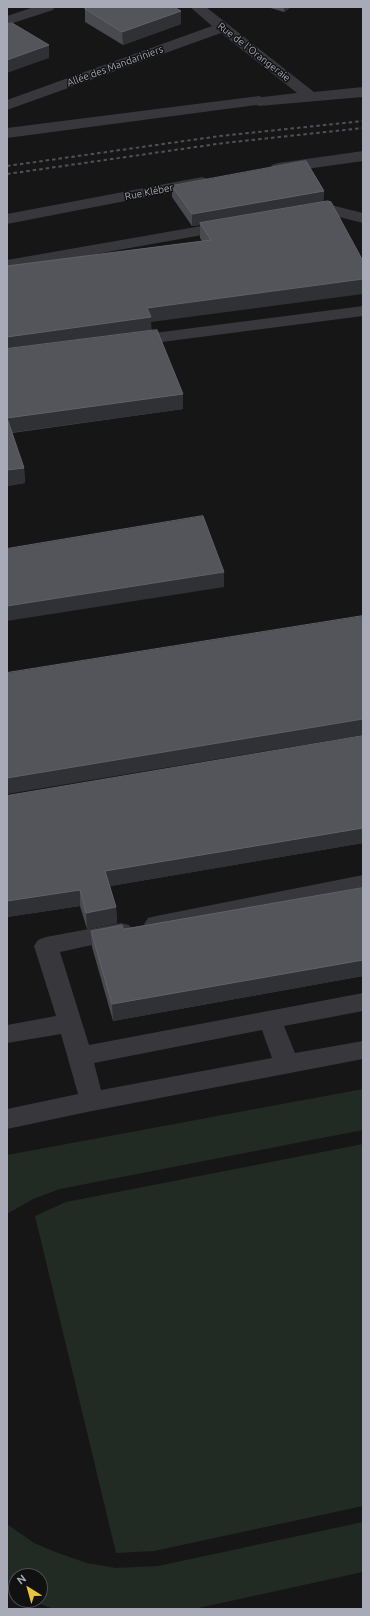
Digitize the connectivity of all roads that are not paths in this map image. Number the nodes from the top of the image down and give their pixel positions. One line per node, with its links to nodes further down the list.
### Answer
1 (48, 7): 3 (street)
2 (197, 7): 4 (street, Rue de l'Orangeraie)
3 (7, 22)
4 (223, 27): 6 (street, Rue de l'Orangeraie); 7 (street, Allée des Mandariniers)
5 (362, 91): 6 (street)
6 (310, 96): 8 (street)
7 (7, 105)
8 (7, 133)
9 (363, 156): 10 (street)
10 (262, 171)
11 (216, 180): 13 (street, Rue Kléber)
12 (288, 216): 14 (street)
13 (7, 219)
14 (363, 219)
15 (242, 224): 16 (street)
16 (7, 265)
17 (363, 311): 18 (street)
18 (118, 343)
19 (363, 883): 22 (street)
20 (363, 1002): 21 (street)
21 (270, 1020): 25 (street); 26 (street)
22 (70, 1023): 23 (street); 25 (street)
23 (7, 1034)
24 (363, 1050): 26 (street)
25 (80, 1056): 27 (street)
26 (287, 1064): 27 (street)
27 (92, 1101): 28 (street)
28 (7, 1119)

